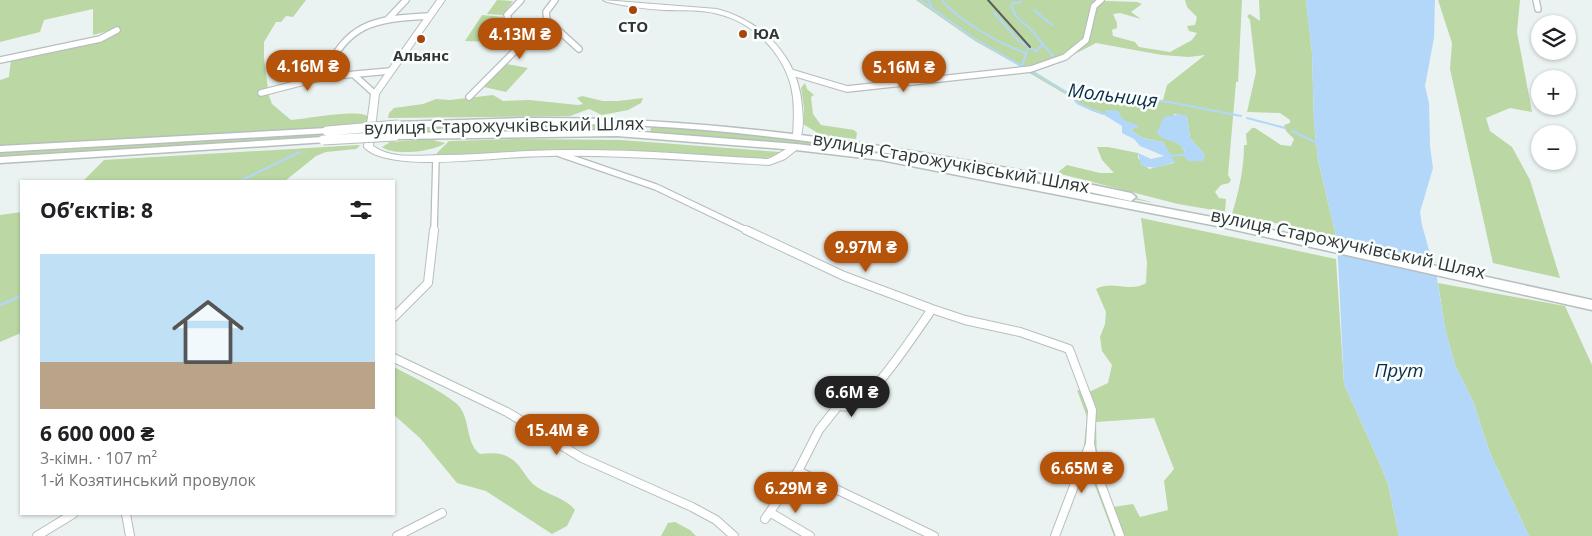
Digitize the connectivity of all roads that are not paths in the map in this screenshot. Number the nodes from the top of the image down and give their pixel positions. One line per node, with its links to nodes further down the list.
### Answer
1 (406, 0): 10 (street)
2 (440, 0): 9 (street)
3 (521, 0): 20 (street)
4 (555, 0): 12 (street)
5 (607, 0): 15 (street)
6 (1101, 0): 15 (street)
7 (1536, 0): 8 (street)
8 (1538, 9)
9 (428, 16): 10 (street); 14 (street)
10 (388, 19): 17 (street)
11 (117, 30): 13 (street)
12 (579, 49)
13 (0, 60)
14 (390, 71): 16 (street); 19 (street)
15 (790, 72): 26 (street)
16 (354, 75): 17 (street); 19 (street)
17 (324, 77): 18 (street)
18 (261, 93)
19 (375, 94): 29 (street)
20 (469, 97)
21 (648, 124): 22 (main road, вулиця Старожучківський Шлях); 23 (main road); 26 (main road, вулиця Старожучківський Шлях)
22 (412, 125): 24 (main road, вулиця Старожучківський Шлях, bridge); 25 (main road)
23 (644, 134): 25 (main road, вулиця Старожучківський Шлях); 26 (main road, вулиця Старожучківський Шлях)
24 (325, 135): 25 (main road, вулиця Старожучківський Шлях, bridge); 27 (main road, вулиця Старожучківський Шлях); 30 (main road, вулиця Старожучківський Шлях)
25 (408, 135)
26 (797, 142): 28 (street); 31 (main road, вулиця Старожучківський Шлях)
27 (0, 150)
28 (560, 154): 29 (street); 34 (street)
29 (436, 158): 35 (street)
30 (0, 160)
31 (1219, 219): 32 (main road, вулиця Старожучківський Шлях); 33 (main road, вулиця Старожучківський Шлях)
32 (1592, 297)
33 (1592, 305)
34 (932, 309): 37 (street); 38 (street)
35 (395, 316)
36 (395, 358): 45 (street)
37 (1090, 444): 48 (street); 49 (street)
38 (798, 470): 46 (street); 47 (street)
39 (442, 513): 44 (street)
40 (71, 515): 42 (street)
41 (126, 515): 43 (street)
42 (37, 536)
43 (130, 536)
44 (397, 536)
45 (734, 536)
46 (810, 536)
47 (934, 536)
48 (1055, 536)
49 (1120, 536)

